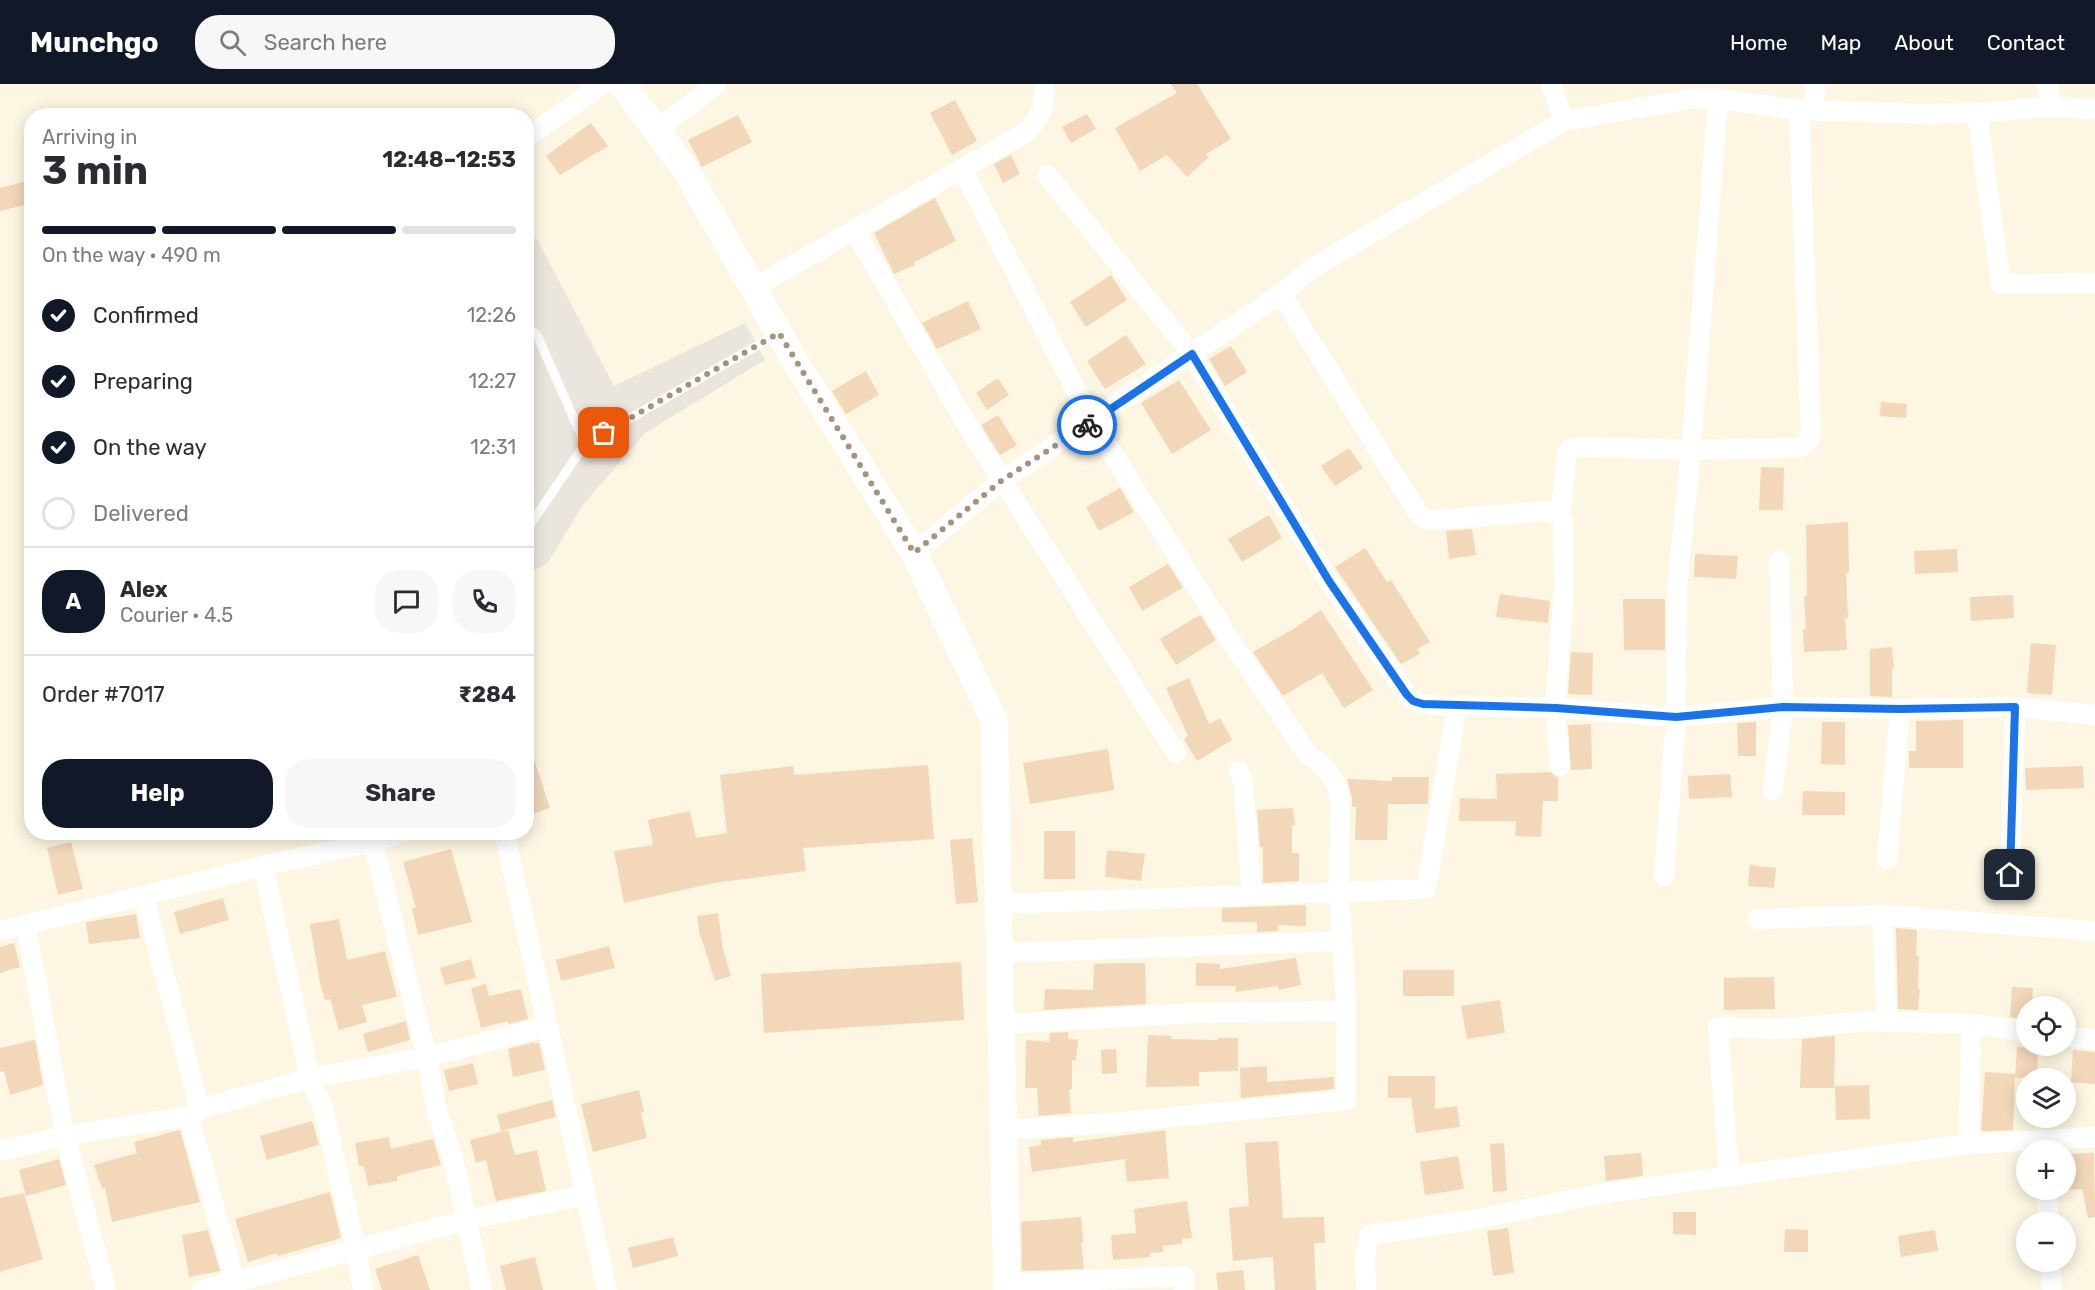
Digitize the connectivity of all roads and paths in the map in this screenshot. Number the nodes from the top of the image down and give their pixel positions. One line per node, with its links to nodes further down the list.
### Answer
1 (603, 84): 16 (street)
2 (622, 84): 15 (street)
3 (717, 84): 15 (street)
4 (1044, 84): 17 (street)
5 (1551, 84): 14 (street)
6 (1815, 84): 12 (street)
7 (2048, 84): 10 (street)
8 (1670, 93): 9 (street); 14 (street)
9 (1718, 99): 12 (street); 28 (street)
10 (2050, 107): 11 (street); 13 (street)
11 (2095, 109)
12 (1807, 110): 13 (street); 28 (street)
13 (1977, 113): 20 (street)
14 (1564, 121): 22 (street)
15 (657, 130): 21 (street)
16 (534, 132)
17 (962, 169): 19 (street); 26 (street)
18 (1047, 175): 25 (street)
19 (854, 230): 21 (street); 29 (street)
20 (2095, 283)
21 (753, 288): 24 (street)
22 (1281, 294): 25 (street); 30 (street)
23 (534, 333): 27 (lane)
24 (779, 333): 27 (lane); 32 (street)
25 (1192, 354): 26 (street); 34 (street)
26 (1092, 421): 29 (street); 52 (street)
27 (585, 444): 31 (lane)
28 (1691, 450): 30 (street); 40 (street)
29 (1001, 481): 32 (street); 41 (street)
30 (1560, 516): 37 (street)
31 (534, 519)
32 (914, 553): 55 (street)
33 (1779, 561): 35 (street)
34 (1457, 706): 37 (street); 52 (street)
35 (1783, 707): 38 (street); 40 (street); 44 (street)
36 (2015, 707): 38 (street); 39 (street); 50 (street)
37 (1556, 708): 40 (street); 42 (street)
38 (1900, 709): 48 (street)
39 (2095, 715)
40 (1676, 717): 51 (street)
41 (1176, 753)
42 (1560, 766)
43 (1239, 771): 53 (street)
44 (1773, 790)
45 (379, 840): 47 (street)
46 (506, 840): 67 (street)
47 (373, 842): 49 (street); 71 (street)
48 (1887, 859)
49 (263, 866): 54 (street); 72 (street)
50 (2010, 875)
51 (1664, 876)
52 (1339, 892): 53 (street); 61 (street)
53 (1252, 895): 55 (street)
54 (144, 897): 58 (street); 73 (street)
55 (998, 904): 62 (street)
56 (1882, 915): 57 (street); 60 (street); 64 (street)
57 (1757, 919)
58 (26, 926): 59 (street); 75 (street)
59 (0, 931)
60 (2095, 931)
61 (1342, 941): 62 (street); 63 (street)
62 (999, 953): 65 (street)
63 (1346, 1011): 65 (street); 74 (street)
64 (1887, 1023): 66 (street); 81 (street)
65 (1001, 1024): 74 (street)
66 (1971, 1024): 68 (street); 78 (street)
67 (548, 1026): 71 (street); 82 (street)
68 (2016, 1030)
69 (2076, 1037): 70 (street)
70 (2095, 1040)
71 (427, 1057): 72 (street); 83 (street)
72 (310, 1078): 73 (street); 84 (street)
73 (195, 1112): 75 (street); 86 (street)
74 (1004, 1130): 87 (street)
75 (65, 1136): 80 (street); 88 (street)
76 (2095, 1137): 77 (street)
77 (2076, 1140)
78 (1969, 1144): 79 (street); 81 (street)
79 (2016, 1145)
80 (0, 1151)
81 (1729, 1177): 94 (street)
82 (586, 1195): 83 (street); 92 (street)
83 (466, 1220): 84 (street); 91 (street)
84 (356, 1249): 86 (street); 90 (street)
85 (2051, 1272): 95 (street)
86 (236, 1286): 89 (street)
87 (1007, 1287): 93 (street)
88 (106, 1290)
89 (202, 1290)
90 (363, 1290)
91 (482, 1290)
92 (608, 1290)
93 (1184, 1290)
94 (1366, 1290)
95 (2052, 1290)

